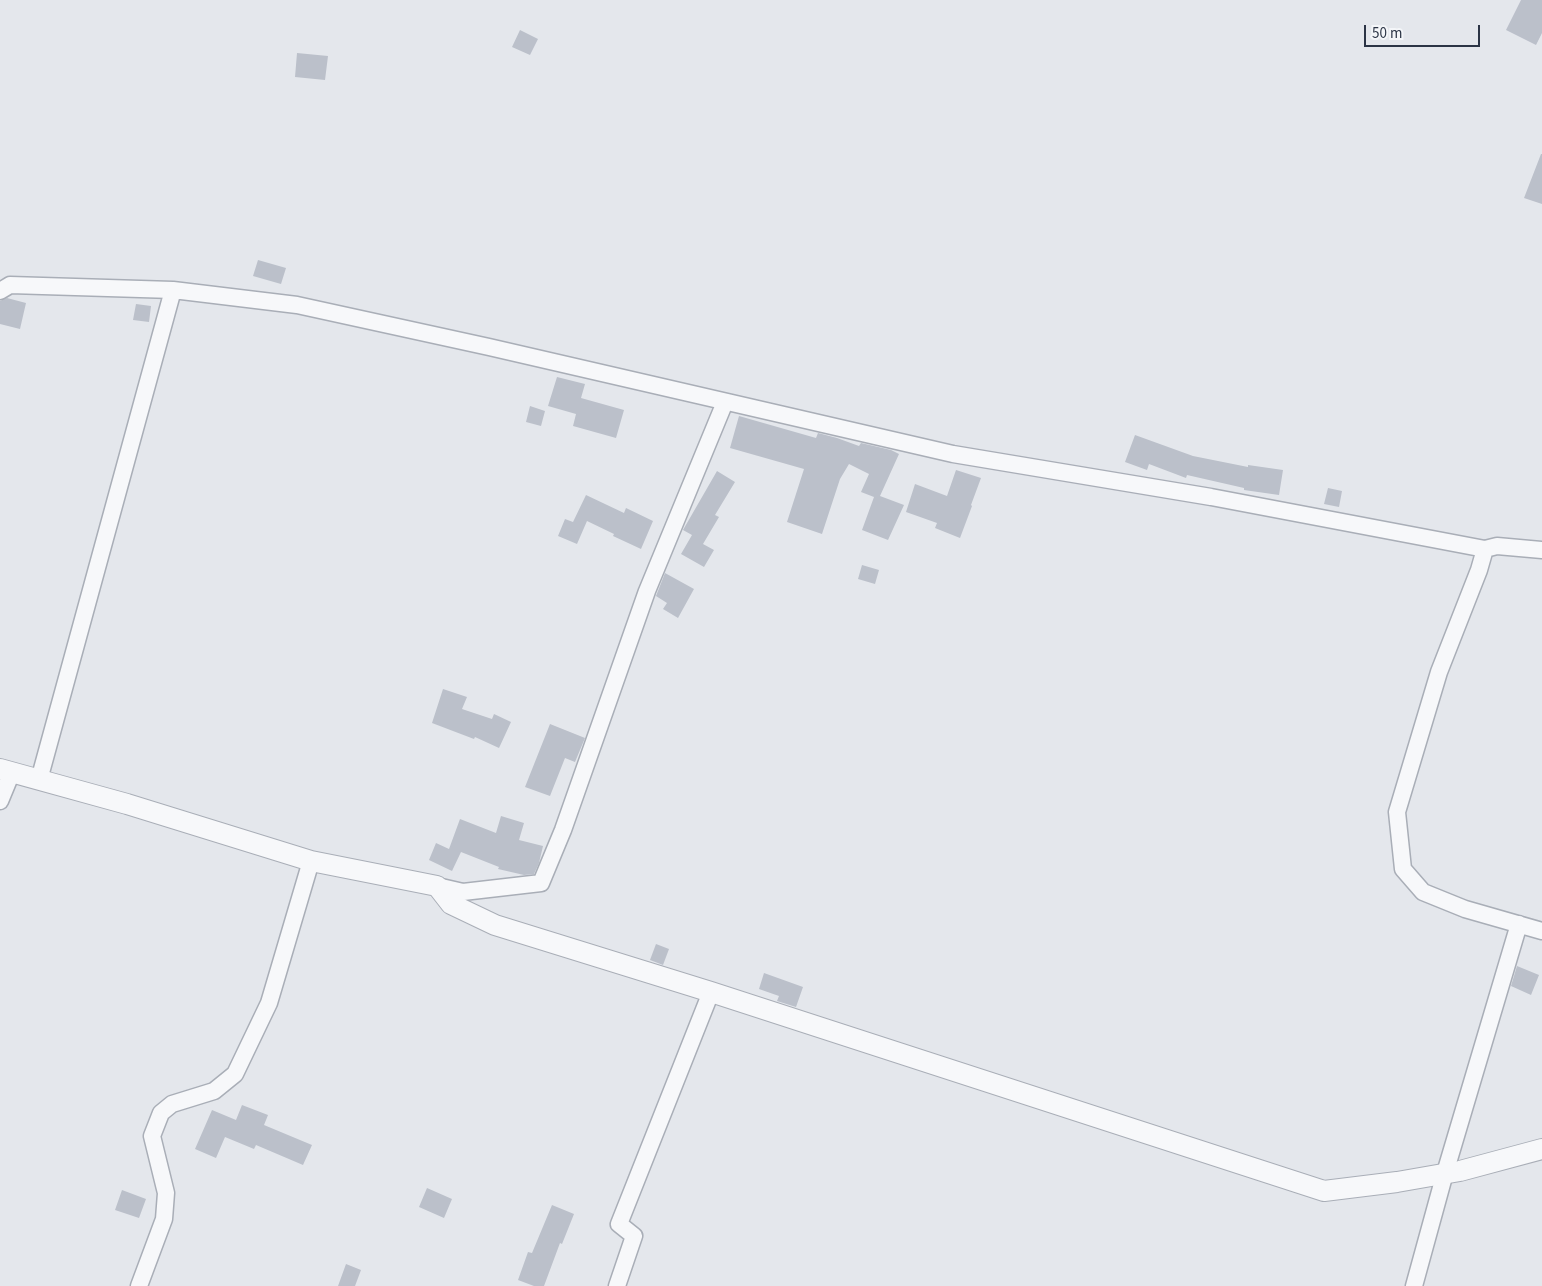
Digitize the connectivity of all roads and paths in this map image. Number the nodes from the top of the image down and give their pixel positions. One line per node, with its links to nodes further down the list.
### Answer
1 (173, 290): 2 (street); 3 (street); 7 (street)
2 (0, 291)
3 (725, 402): 4 (street); 10 (street)
4 (1485, 550): 5 (street); 11 (street)
5 (1542, 550)
6 (6, 771): 7 (street); 8 (street)
7 (39, 780): 9 (street)
8 (0, 801)
9 (311, 861): 10 (street); 16 (street)
10 (437, 886): 13 (street)
11 (1518, 924): 12 (street); 15 (street)
12 (1542, 931)
13 (711, 992): 15 (street); 17 (street)
14 (1542, 1149): 15 (street)
15 (1446, 1173): 18 (street)
16 (140, 1286)
17 (617, 1286)
18 (1414, 1286)

